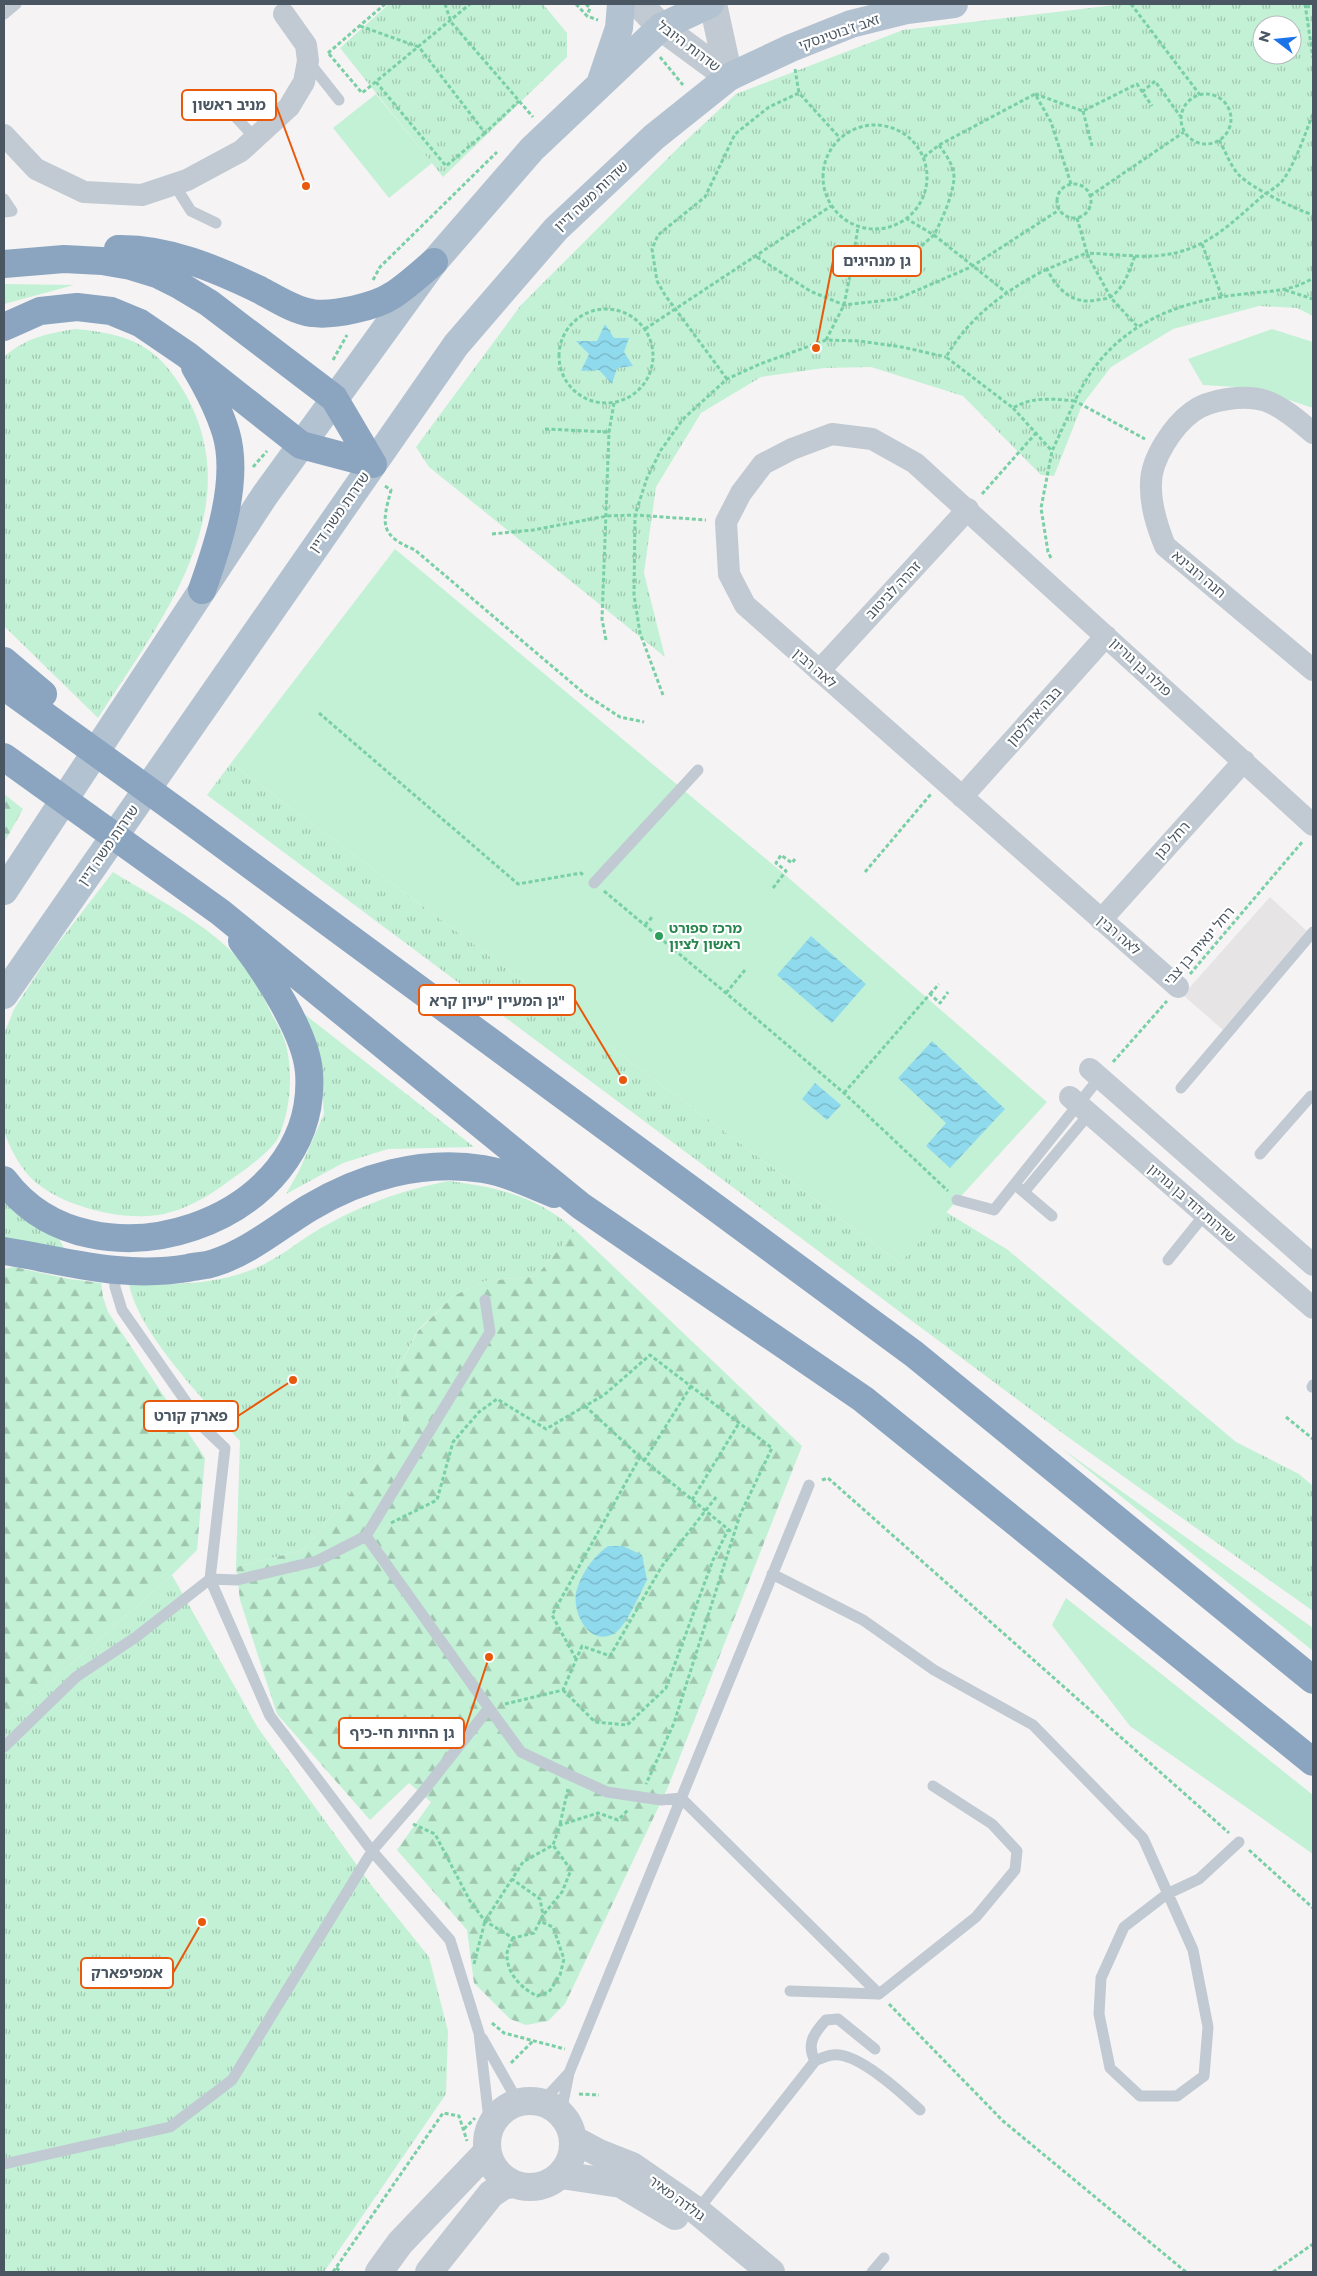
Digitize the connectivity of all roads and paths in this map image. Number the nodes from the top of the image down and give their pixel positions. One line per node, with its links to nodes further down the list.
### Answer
1 (16, 4): 14 (lane)
2 (385, 4): 17 (path)
3 (445, 4): 16 (path)
4 (470, 4): 16 (path)
5 (586, 4): 15 (path)
6 (621, 4): 24 (main road)
7 (639, 4): 18 (street, שדרות היובל)
8 (711, 4): 18 (main road); 22 (street, שדרות היובל)
9 (954, 4): 22 (main road, זאב ז'בוטינסקי)
10 (1131, 4): 27 (path)
11 (1306, 6): 12 (path); 21 (path)
12 (1313, 6)
13 (284, 9): 20 (street)
14 (4, 14)
15 (588, 16)
16 (450, 22): 19 (path); 29 (path)
17 (360, 26): 19 (path); 20 (path)
18 (654, 34): 22 (street, שדרות היובל); 24 (main road); 31 (path)
19 (419, 47): 23 (path); 38 (path)
20 (320, 54): 23 (path); 28 (lane); 40 (street)
21 (1313, 58)
22 (729, 77): 31 (main road, שדרות משה דיין)
23 (376, 82): 38 (path)
24 (598, 88): 65 (main road)
25 (1142, 92): 32 (path); 33 (path); 36 (path)
26 (1035, 94): 33 (path); 43 (path); 47 (path)
27 (1200, 95): 36 (path); 42 (path)
28 (339, 100)
29 (519, 101): 35 (path); 38 (path)
30 (222, 102): 40 (lane)
31 (697, 103): 96 (main road, שדרות משה דיין)
32 (1152, 106)
33 (1083, 111): 44 (path)
34 (1313, 114): 48 (path)
35 (533, 116)
36 (1181, 117): 37 (path)
37 (1184, 132): 42 (path); 49 (path)
38 (485, 133)
39 (4, 135): 46 (street)
40 (255, 138): 46 (street)
41 (840, 138): 45 (path); 51 (path); 77 (path)
42 (1219, 140): 48 (path)
43 (939, 145): 45 (path); 59 (path)
44 (1092, 146)
45 (924, 158): 56 (path)
46 (174, 184): 57 (lane)
47 (1070, 184): 49 (path); 52 (path)
48 (1266, 193): 54 (path); 60 (path)
49 (1090, 196): 55 (path)
50 (4, 199): 53 (lane)
51 (831, 206): 58 (path); 63 (path)
52 (1059, 210): 55 (path); 68 (path)
53 (4, 212)
54 (1313, 215)
55 (1077, 218): 61 (path)
56 (907, 219): 58 (path); 59 (path)
57 (216, 223)
58 (858, 227): 67 (path)
59 (934, 235): 67 (path); 68 (path)
60 (1202, 244): 62 (path); 73 (path)
61 (1087, 253): 62 (path); 69 (path); 74 (path)
62 (1135, 256): 74 (path)
63 (757, 257): 76 (path); 77 (path)
64 (64, 259): 65 (highway); 66 (highway); 85 (highway)
65 (434, 262): 85 (main road)
66 (4, 264)
67 (852, 265): 76 (path)
68 (971, 266): 72 (path); 76 (path)
69 (1046, 269): 72 (path); 74 (path)
70 (1313, 278): 71 (path)
71 (1285, 290): 73 (path); 75 (path)
72 (1007, 293): 83 (path)
73 (1222, 297): 78 (path)
74 (1111, 298): 78 (path)
75 (1313, 299)
76 (844, 305): 81 (path)
77 (676, 309): 80 (path); 84 (path)
78 (1138, 326): 86 (path)
79 (4, 328): 82 (highway)
80 (645, 329): 87 (path); 87 (path)
81 (826, 340): 83 (path); 84 (path)
82 (187, 355): 93 (highway); 97 (highway)
83 (946, 357): 88 (path)
84 (727, 379): 99 (path)
85 (334, 398): 93 (main road); 96 (highway)
86 (1075, 401): 88 (path); 94 (path); 95 (path)
87 (614, 403): 90 (path)
88 (1013, 408): 91 (path)
89 (545, 429): 90 (path)
90 (609, 432): 100 (path)
91 (1036, 433): 95 (path); 98 (path)
92 (1313, 433): 94 (street, חנה רובינא)
93 (292, 438): 96 (highway); 97 (path); 104 (main road)
94 (1160, 448): 108 (street, חנה רובינא)
95 (1052, 451): 103 (path)
96 (377, 474): 113 (path); 138 (main road, שדרות משה דיין)
97 (228, 488): 104 (highway)
98 (968, 509): 101 (street); 105 (street, פולה בן גוריון); 109 (street, זהרה לביטוב)
99 (635, 515): 100 (path); 101 (path); 111 (path)
100 (607, 516): 102 (path); 106 (path)
101 (726, 522): 109 (street, לאה רבין)
102 (492, 534)
103 (1052, 560)
104 (202, 590): 127 (main road)
105 (1106, 636): 115 (street, פולה בן גוריון); 118 (street, בבה אידלסון)
106 (606, 640)
107 (4, 661): 119 (highway)
108 (1313, 670)
109 (819, 671): 117 (street, לאה רבין)
110 (4, 686): 119 (highway)
111 (663, 695)
112 (319, 713): 125 (path)
113 (644, 722)
114 (4, 757): 128 (highway)
115 (1244, 762): 120 (street, פולה בן גוריון); 130 (street, רחל כגן)
116 (698, 770): 125 (lane)
117 (942, 780): 118 (street, לאה רבין); 124 (path)
118 (962, 797): 130 (street, לאה רבין)
119 (184, 816): 175 (highway)
120 (1310, 831): 135 (path, רחל ינאית בן צבי)
121 (795, 859): 122 (path)
122 (792, 863): 123 (path); 123 (path)
123 (786, 871): 126 (path)
124 (865, 872)
125 (594, 884): 131 (path)
126 (774, 888)
127 (4, 891)
128 (220, 912): 146 (highway); 150 (highway)
129 (653, 916): 131 (path)
130 (1101, 920): 135 (street, לאה רבין)
131 (645, 925): 136 (path)
132 (1313, 932): 141 (lane)
133 (745, 970): 136 (path)
134 (939, 984): 139 (path)
135 (1178, 988): 140 (path, רחל ינאית בן צבי)
136 (726, 992): 142 (path)
137 (948, 992): 139 (path)
138 (4, 994)
139 (930, 994): 142 (path)
140 (1095, 1073): 144 (lane); 155 (street)
141 (1181, 1088)
142 (844, 1093): 149 (path)
143 (1313, 1096): 145 (lane)
144 (1079, 1105): 147 (lane); 148 (lane); 151 (street, שדרות דוד בן גוריון)
145 (1260, 1154)
146 (4, 1180)
147 (1014, 1184): 148 (lane); 149 (lane)
148 (1024, 1192): 152 (lane)
149 (957, 1200)
150 (581, 1206): 156 (highway); 179 (highway)
151 (1205, 1214): 154 (lane); 158 (street, שדרות דוד בן גוריון)
152 (1052, 1216)
153 (7, 1252): 156 (highway)
154 (1168, 1260)
155 (1313, 1265)
156 (114, 1272): 173 (lane)
157 (486, 1300): 171 (lane)
158 (1313, 1308)
159 (691, 1386): 160 (path); 162 (path); 165 (path)
160 (584, 1406): 164 (path); 171 (path)
161 (1286, 1417): 163 (path)
162 (739, 1423): 168 (path); 170 (path)
163 (1313, 1439)
164 (640, 1457): 165 (path); 174 (path)
165 (644, 1461): 168 (path)
166 (809, 1484): 172 (lane); 186 (path)
167 (717, 1496): 174 (path)
168 (692, 1500): 169 (path)
169 (728, 1530): 170 (path); 176 (path)
170 (734, 1535): 182 (path)
171 (366, 1536): 173 (lane); 177 (lane)
172 (772, 1574): 183 (lane); 190 (lane)
173 (210, 1579): 178 (lane); 188 (lane)
174 (576, 1659): 176 (path)
175 (1313, 1680)
176 (563, 1690): 177 (path)
177 (489, 1708): 180 (lane); 188 (lane)
178 (4, 1748)
179 (1313, 1762)
180 (566, 1773): 182 (lane); 185 (path)
181 (933, 1786): 198 (lane)
182 (640, 1797): 183 (lane); 185 (path)
183 (681, 1798): 198 (lane); 203 (lane)
184 (415, 1825): 193 (path)
185 (560, 1825): 187 (path)
186 (1239, 1842): 190 (lane); 191 (path)
187 (553, 1845): 189 (path); 192 (path)
188 (372, 1851): 199 (lane); 211 (lane)
189 (512, 1879): 192 (path); 193 (path)
190 (1167, 1894): 190 (lane)
191 (1313, 1908)
192 (543, 1915): 194 (path)
193 (485, 1921): 195 (path); 196 (path)
194 (540, 1921): 195 (path); 195 (path)
195 (512, 1938)
196 (472, 1970)
197 (790, 1992): 198 (lane)
198 (879, 1994): 225 (path)
199 (469, 1999): 200 (lane); 201 (path)
200 (480, 2033): 205 (lane); 210 (lane)
201 (534, 2041): 203 (path); 205 (path)
202 (875, 2049): 204 (lane)
203 (578, 2052): 206 (lane)
204 (815, 2061): 208 (lane); 214 (lane)
205 (501, 2072): 207 (lane)
206 (569, 2073): 207 (lane); 207 (lane)
207 (540, 2106): 209 (street); 210 (street)
208 (920, 2110)
209 (573, 2139): 212 (street); 214 (street, גולדה מאיר)
210 (484, 2148): 213 (street); 217 (path); 220 (street)
211 (4, 2164)
212 (561, 2174): 213 (street); 222 (street, גולדה מאיר)
213 (512, 2184): 221 (street)
214 (697, 2212): 223 (street, גולדה מאיר)
215 (1313, 2244): 226 (path)
216 (884, 2258): 224 (lane)
217 (336, 2268): 218 (path); 219 (path)
218 (333, 2272)
219 (342, 2272)
220 (379, 2272)
221 (429, 2272)
222 (742, 2272)
223 (771, 2272)
224 (872, 2272)
225 (1186, 2272)
226 (1274, 2272)

